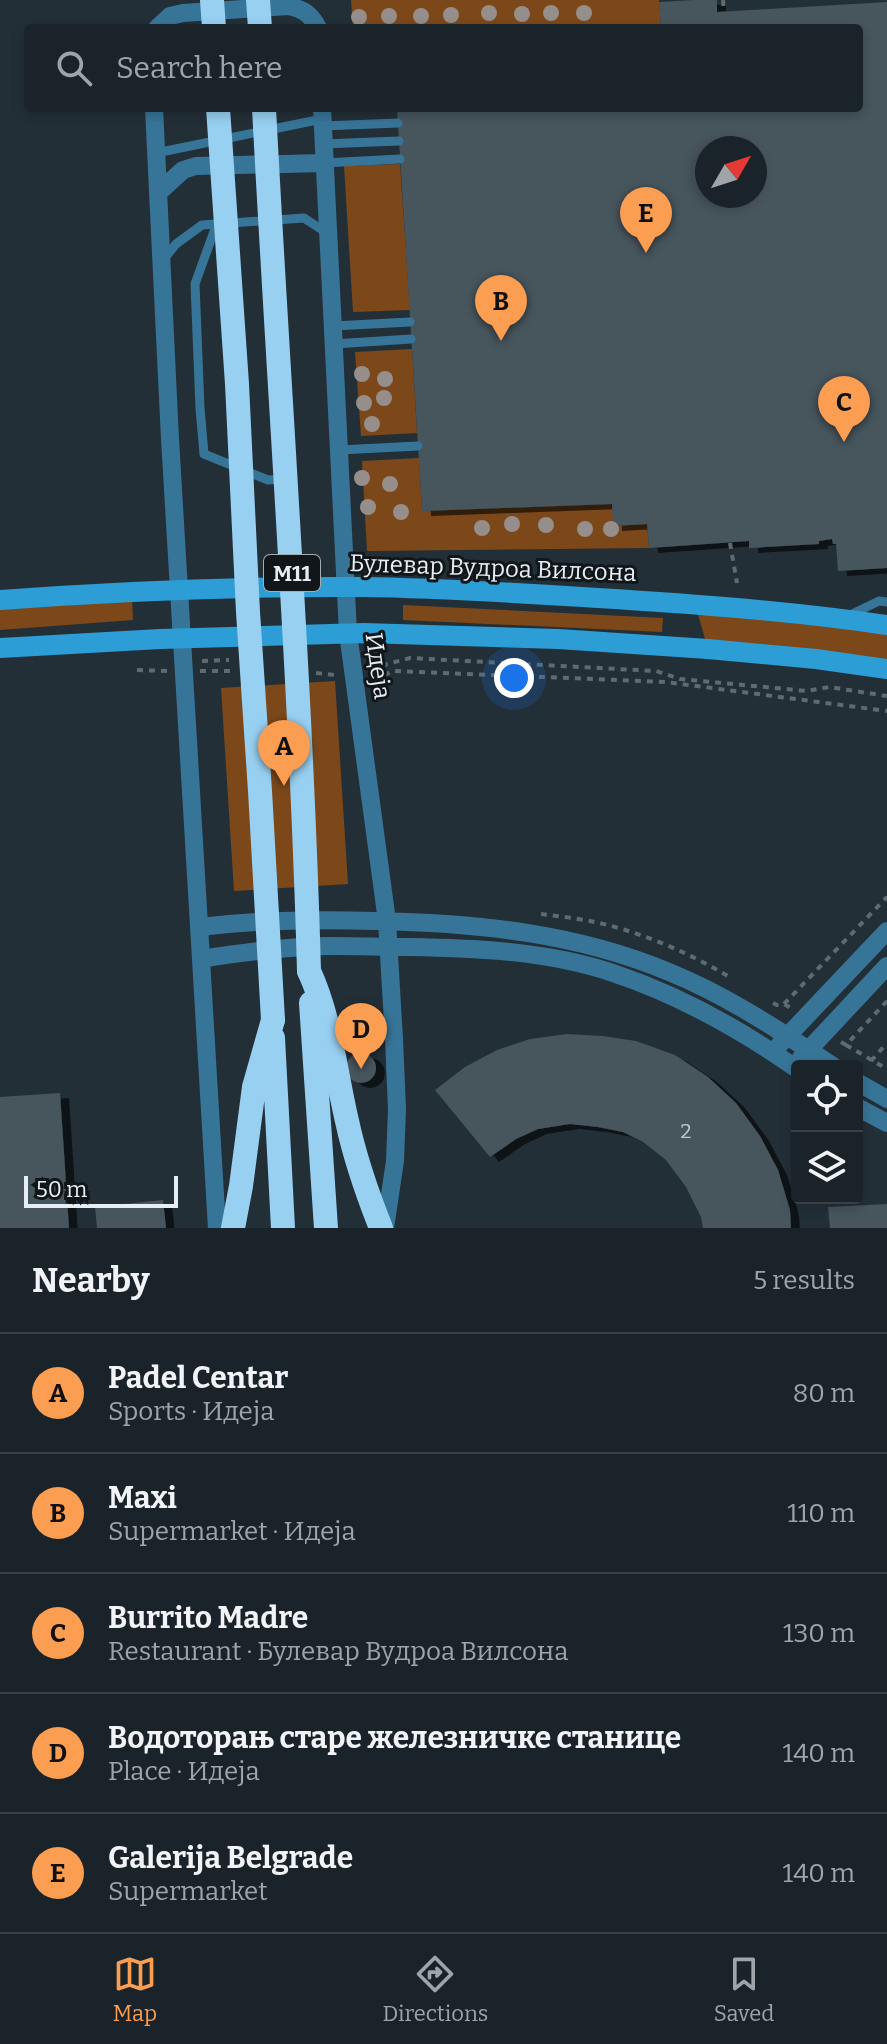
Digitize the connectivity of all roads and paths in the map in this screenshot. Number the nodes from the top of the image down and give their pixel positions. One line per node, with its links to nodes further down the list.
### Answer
1 (212, 0): 7 (highway, bridge)
2 (258, 0): 8 (highway, bridge)
3 (723, 0): 4 (path)
4 (724, 12)
5 (313, 14): 6 (street)
6 (166, 15)
7 (214, 24)
8 (260, 24)
9 (154, 112): 15 (street)
10 (218, 112): 60 (highway, M11, bridge)
11 (264, 112): 58 (highway, M11, bridge)
12 (398, 123): 13 (lane)
13 (322, 132): 14 (lane); 15 (lane); 16 (lane); 17 (street); 20 (street, Идеја)
14 (399, 141)
15 (156, 153): 17 (street)
16 (400, 159)
17 (159, 192): 21 (street)
18 (280, 218): 19 (lane); 20 (lane); 23 (lane)
19 (217, 223): 21 (lane); 28 (lane)
20 (327, 233): 24 (street, Идеја)
21 (162, 262): 34 (street)
22 (410, 322): 24 (lane)
23 (287, 324)
24 (334, 335): 25 (lane); 27 (street, Идеја)
25 (411, 339)
26 (418, 446): 27 (lane)
27 (339, 450): 33 (street, Идеја)
28 (297, 478)
29 (297, 492): 32 (lane)
30 (730, 543): 31 (path)
31 (737, 583)
32 (301, 588): 33 (main road, Булевар Вудроа Вилсона); 34 (main road, Булевар Вудроа Вилсона); 40 (lane)
33 (346, 588): 37 (main road, Булевар Вудроа Вилсона); 39 (street, Идеја)
34 (179, 590): 35 (main road, Булевар Вудроа Вилсона); 41 (street)
35 (0, 600)
36 (887, 602): 37 (lane)
37 (842, 619): 38 (main road, Булевар Вудроа Вилсона)
38 (887, 625)
39 (348, 633): 40 (main road); 44 (street, Идеја); 46 (main road)
40 (302, 634): 41 (main road)
41 (183, 638): 42 (main road); 45 (street)
42 (0, 648)
43 (230, 660): 45 (path)
44 (353, 663): 49 (path); 52 (street, Идеја)
45 (185, 666): 47 (path); 53 (street)
46 (887, 669)
47 (137, 670)
48 (372, 681): 50 (path)
49 (887, 696)
50 (887, 711)
51 (887, 897): 59 (path)
52 (387, 921): 53 (street); 55 (street, Идеја); 61 (street)
53 (200, 927): 56 (street)
54 (887, 931): 61 (street)
55 (389, 947): 56 (street); 65 (street); 79 (street, Идеја)
56 (201, 959): 75 (street)
57 (887, 966): 64 (street)
58 (309, 971): 78 (highway, M11); 79 (highway)
59 (784, 1004)
60 (273, 1020): 76 (highway); 77 (highway, M11)
61 (788, 1035): 64 (street); 65 (street)
62 (887, 1043): 68 (path)
63 (846, 1045): 68 (path)
64 (809, 1050): 66 (street); 67 (street)
65 (773, 1052): 69 (street)
66 (801, 1060)
67 (824, 1060)
68 (871, 1061): 70 (path)
69 (791, 1065)
70 (887, 1069)
71 (863, 1085): 72 (street)
72 (887, 1099)
73 (863, 1110): 74 (street)
74 (887, 1123)
75 (217, 1228)
76 (233, 1228)
77 (283, 1228)
78 (326, 1228)
79 (383, 1228)

